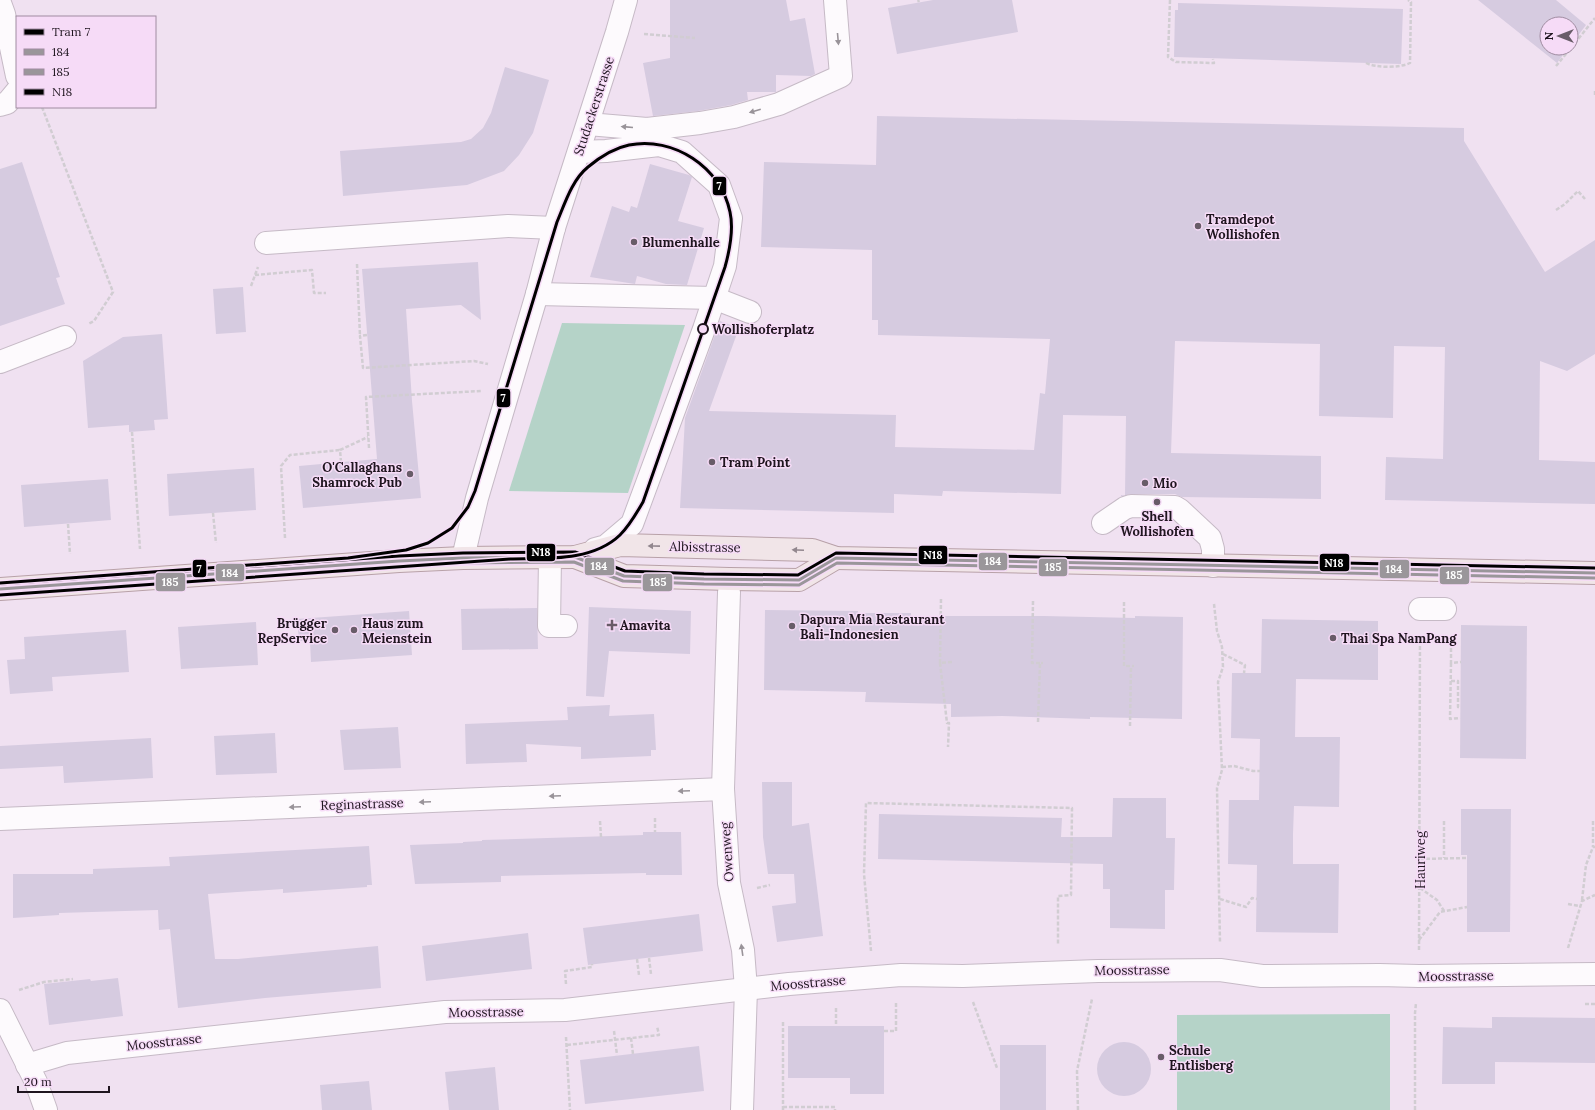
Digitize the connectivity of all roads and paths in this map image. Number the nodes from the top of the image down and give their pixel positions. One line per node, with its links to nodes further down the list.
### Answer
1 (626, 0): 20 (street, Studackerstrasse)
2 (835, 0): 20 (street, one-way to 20)
3 (1170, 0): 11 (path)
4 (1408, 0): 12 (path)
5 (0, 3): 14 (street)
6 (1595, 18): 9 (path)
7 (644, 34): 8 (path)
8 (695, 38)
9 (1579, 38)
10 (1564, 56): 13 (path)
11 (1213, 58)
12 (1366, 63)
13 (1556, 66)
14 (16, 71)
15 (1595, 91): 17 (path)
16 (16, 92): 18 (street)
17 (1595, 97)
18 (0, 106)
19 (42, 108): 34 (path)
20 (588, 124): 21 (street, Studackerstrasse)
21 (579, 152): 24 (street, Studackerstrasse); 30 (street)
22 (1586, 199): 23 (path)
23 (1556, 210)
24 (554, 228): 25 (street); 29 (street, Studackerstrasse)
25 (266, 243)
26 (364, 263): 33 (path)
27 (255, 275): 28 (path)
28 (326, 293)
29 (537, 294): 30 (street); 52 (street, Studackerstrasse)
30 (714, 298): 31 (street); 51 (street)
31 (750, 312)
32 (367, 335): 33 (path)
33 (360, 336): 36 (path)
34 (65, 337): 35 (street)
35 (0, 362)
36 (489, 365)
37 (481, 391): 39 (path)
38 (132, 432): 48 (path)
39 (368, 437): 40 (path); 41 (path)
40 (370, 448)
41 (340, 450): 42 (path); 46 (path)
42 (341, 462)
43 (213, 513): 47 (path)
44 (1103, 523): 54 (street)
45 (68, 524): 49 (path)
46 (285, 538)
47 (216, 543)
48 (140, 549)
49 (70, 554)
50 (550, 557): 51 (main road, Albisstrasse); 52 (main road, Albisstrasse); 64 (street)
51 (575, 557): 53 (main road, Albisstrasse, one-way to 51); 53 (main road, Albisstrasse)
52 (463, 558): 56 (main road, Albisstrasse)
53 (836, 558): 54 (main road, Albisstrasse)
54 (1213, 566): 55 (main road, Albisstrasse)
55 (1595, 573)
56 (0, 589)
57 (729, 592): 80 (street, Owenweg)
58 (941, 599): 69 (path)
59 (1033, 601): 75 (path)
60 (1124, 602): 76 (path)
61 (1214, 604): 66 (path)
62 (1420, 609): 63 (street); 87 (path, Hauriweg)
63 (1445, 609)
64 (566, 626)
65 (1451, 632): 70 (path)
66 (1223, 654): 71 (path); 78 (path)
67 (952, 662): 69 (path)
68 (1461, 662): 70 (path)
69 (940, 663): 77 (path)
70 (1451, 663): 72 (path)
71 (1244, 674)
72 (1451, 681): 73 (path); 74 (path)
73 (1460, 707)
74 (1460, 718)
75 (1038, 722)
76 (1130, 726)
77 (948, 747)
78 (1222, 766): 79 (path); 92 (path)
79 (1260, 771)
80 (723, 789): 81 (street, Reginastrasse, one-way to 81); 109 (street, Owenweg, one-way to 80)
81 (0, 819)
82 (1444, 821): 85 (path)
83 (1593, 821): 84 (path)
84 (1594, 847): 94 (path)
85 (1444, 858): 86 (path); 87 (path)
86 (1467, 858)
87 (1420, 859): 89 (path, Hauriweg)
88 (770, 886): 90 (path)
89 (1420, 888): 98 (path); 99 (path, Hauriweg)
90 (751, 889)
91 (1595, 896): 94 (path)
92 (1220, 899): 93 (path); 103 (path)
93 (1257, 899)
94 (1582, 901): 96 (path)
95 (1568, 904): 96 (path)
96 (1580, 906): 101 (path)
97 (1467, 907): 98 (path)
98 (1444, 911): 99 (path)
99 (1419, 940): 107 (path, Hauriweg)
100 (1058, 946): 102 (path)
101 (1567, 953)
102 (872, 957)
103 (1220, 970): 104 (street, Moosstrasse); 107 (street, Moosstrasse)
104 (1098, 971): 106 (street, Moosstrasse); 134 (path)
105 (1595, 974): 107 (street, Moosstrasse)
106 (963, 976): 109 (street, Moosstrasse); 128 (path)
107 (1419, 976): 135 (path, Hauriweg)
108 (73, 979): 110 (path)
109 (746, 989): 116 (street, Moosstrasse); 132 (street, Owenweg)
110 (15, 992)
111 (896, 999): 121 (path)
112 (836, 1003): 120 (path)
113 (1586, 1004): 114 (path)
114 (1595, 1004)
115 (0, 1010): 127 (street)
116 (565, 1010): 124 (path); 127 (street, Moosstrasse)
117 (657, 1021): 122 (path)
118 (783, 1022): 129 (path)
119 (613, 1026): 123 (path)
120 (836, 1026)
121 (884, 1031)
122 (631, 1038): 123 (path); 125 (path)
123 (615, 1040): 124 (path); 126 (path)
124 (567, 1045): 131 (path)
125 (633, 1054)
126 (617, 1055)
127 (27, 1065): 130 (street)
128 (997, 1068)
129 (783, 1109): 133 (path)
130 (46, 1110)
131 (570, 1110)
132 (742, 1110)
133 (835, 1110)
134 (1078, 1110)
135 (1415, 1110)

